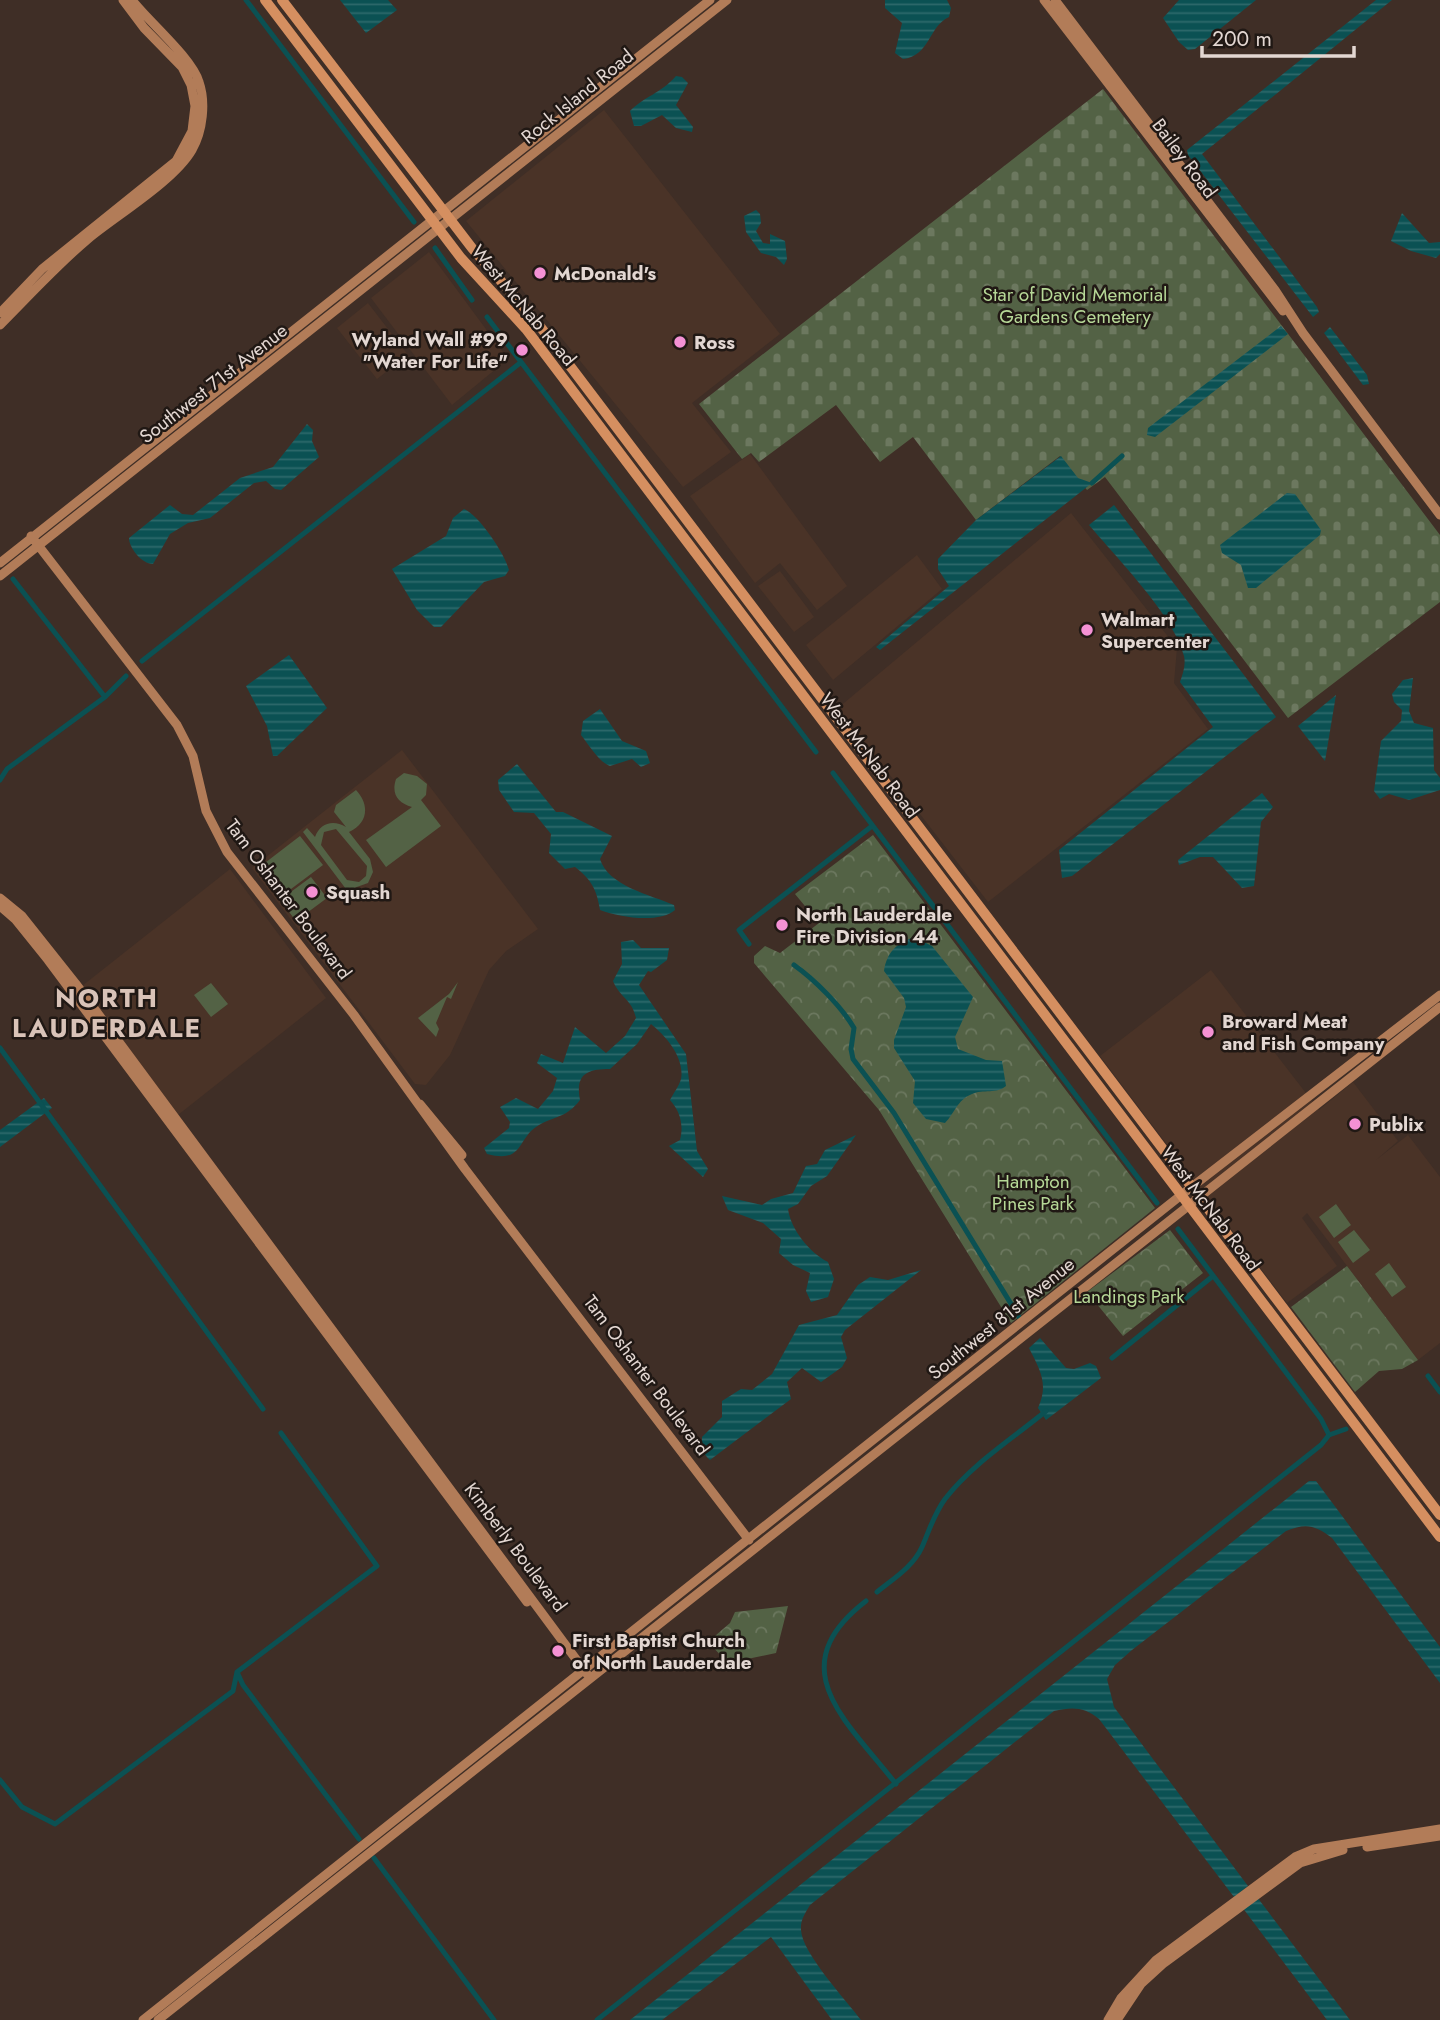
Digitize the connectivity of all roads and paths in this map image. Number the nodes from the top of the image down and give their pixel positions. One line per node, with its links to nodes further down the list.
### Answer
1 (123, 0): 11 (street)
2 (132, 0): 13 (street)
3 (265, 0): 9 (main road, West McNab Road)
4 (282, 0): 8 (main road, West McNab Road)
5 (710, 0): 8 (street, Rock Island Road)
6 (727, 0): 8 (street, Rock Island Road)
7 (1051, 2): 17 (street, Bailey Road)
8 (447, 215): 9 (street, Southwest 71st Avenue); 22 (main road, West McNab Road)
9 (435, 224): 10 (street, Southwest 71st Avenue); 14 (street, Southwest 71st Avenue); 21 (main road, West McNab Road)
10 (355, 280): 12 (street, Southwest 71st Avenue); 14 (street)
11 (0, 313)
12 (301, 322): 15 (street); 16 (street, Southwest 71st Avenue)
13 (0, 325)
14 (308, 331): 15 (street, Southwest 71st Avenue)
15 (232, 390): 16 (street, Southwest 71st Avenue)
16 (121, 471): 18 (street, Southwest 71st Avenue); 18 (street, Southwest 71st Avenue)
17 (1440, 515)
18 (34, 540): 19 (street, Southwest 71st Avenue); 20 (street, Southwest 71st Avenue); 38 (street, Tam Oshanter Boulevard)
19 (0, 562)
20 (0, 576)
21 (904, 829): 22 (main road); 28 (main road, West McNab Road)
22 (948, 868): 27 (main road, West McNab Road)
23 (0, 898): 30 (street, Kimberly Boulevard)
24 (0, 906): 29 (street, Kimberly Boulevard)
25 (1440, 995): 31 (street, Southwest 81st Avenue)
26 (1440, 1007): 33 (street, Southwest 81st Avenue)
27 (1104, 1073): 28 (main road); 31 (main road, West McNab Road)
28 (1093, 1081): 32 (main road, West McNab Road)
29 (141, 1086): 30 (street); 35 (street, Kimberly Boulevard)
30 (170, 1111): 35 (street, Kimberly Boulevard)
31 (1190, 1188): 32 (street, Southwest 81st Avenue); 33 (main road, West McNab Road)
32 (1180, 1196): 34 (main road, West McNab Road); 38 (street, Southwest 81st Avenue)
33 (1198, 1198): 34 (street, Southwest 81st Avenue); 36 (main road, West McNab Road)
34 (1187, 1206): 37 (main road, West McNab Road); 39 (street, Southwest 81st Avenue)
35 (303, 1296): 39 (street, Kimberly Boulevard)
36 (1440, 1515)
37 (1440, 1537)
38 (749, 1540): 39 (street, Southwest 81st Avenue)
39 (585, 1674): 42 (street); 43 (street)
40 (1440, 1829): 44 (street)
41 (1440, 1836): 45 (street)
42 (143, 2020)
43 (158, 2020)
44 (1108, 2020)
45 (1117, 2020)

